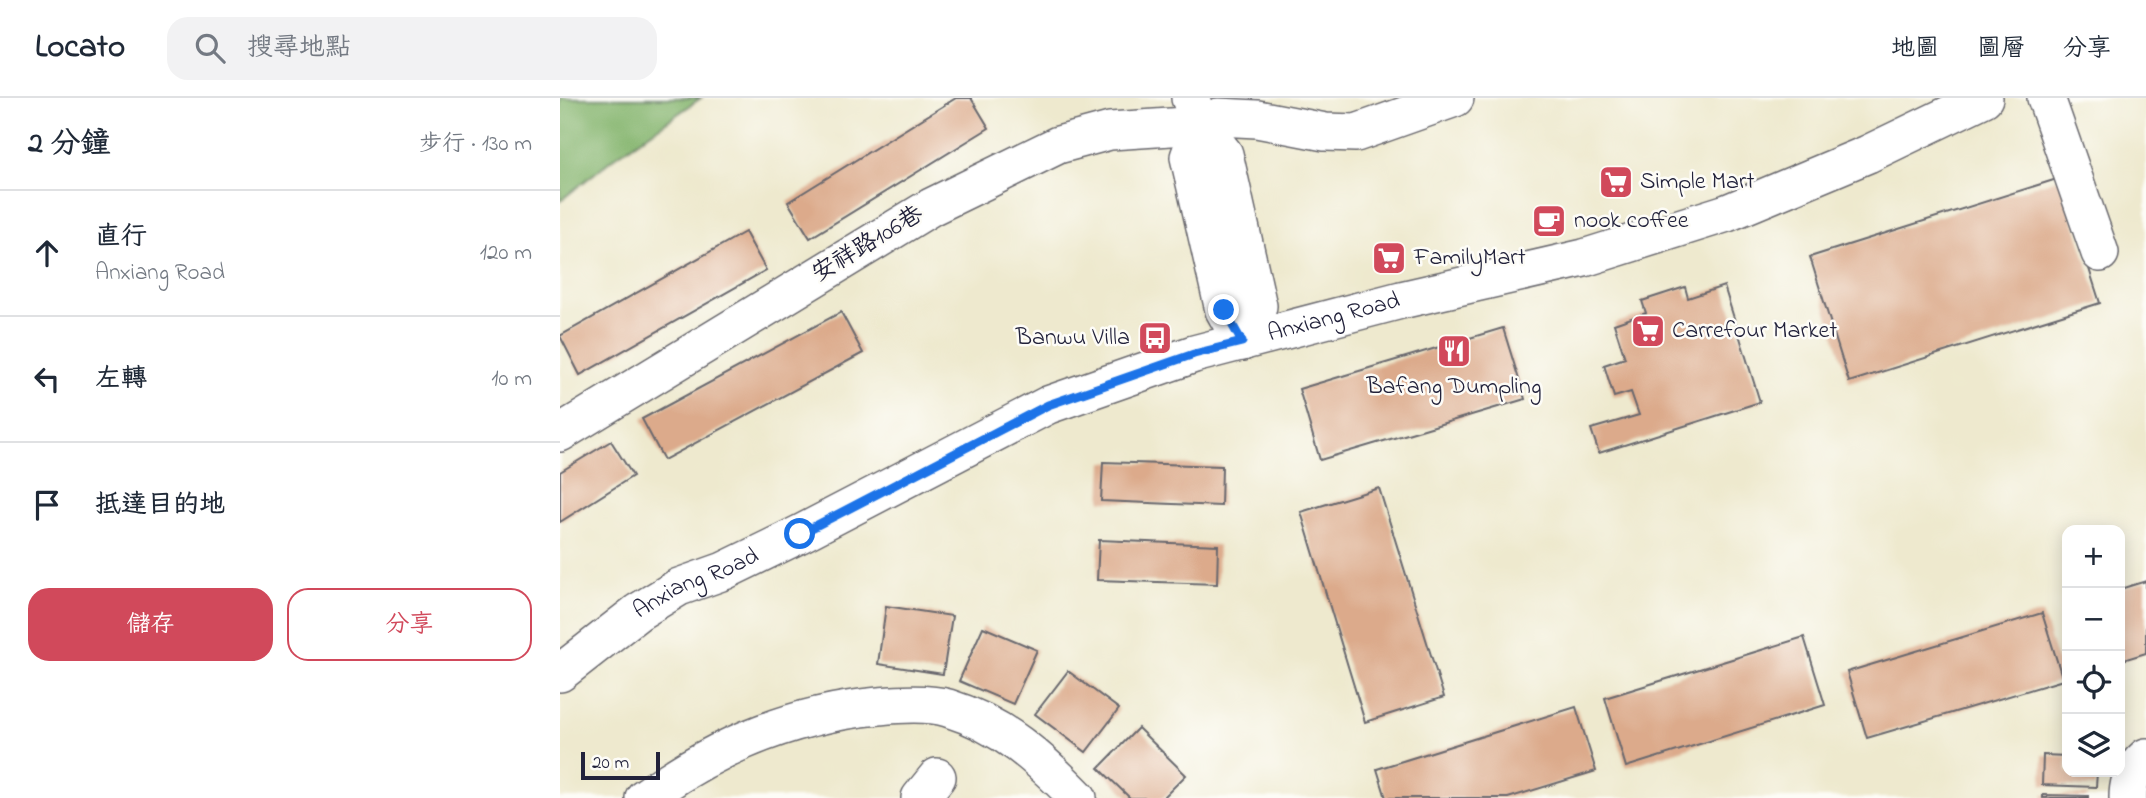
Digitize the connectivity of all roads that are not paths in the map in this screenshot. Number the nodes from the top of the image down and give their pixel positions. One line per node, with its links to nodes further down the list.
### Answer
1 (1455, 98): 4 (street, 安祥路106巷)
2 (1984, 98): 6 (street, Anxiang Road)
3 (2046, 98): 5 (street)
4 (1196, 112): 6 (street); 7 (street, 安祥路106巷)
5 (2100, 253)
6 (1242, 342): 8 (street, Anxiang Road)
7 (560, 433)
8 (560, 673)
9 (2146, 757): 12 (street)
10 (643, 798): 11 (street)
11 (1078, 798)
12 (2128, 798)

